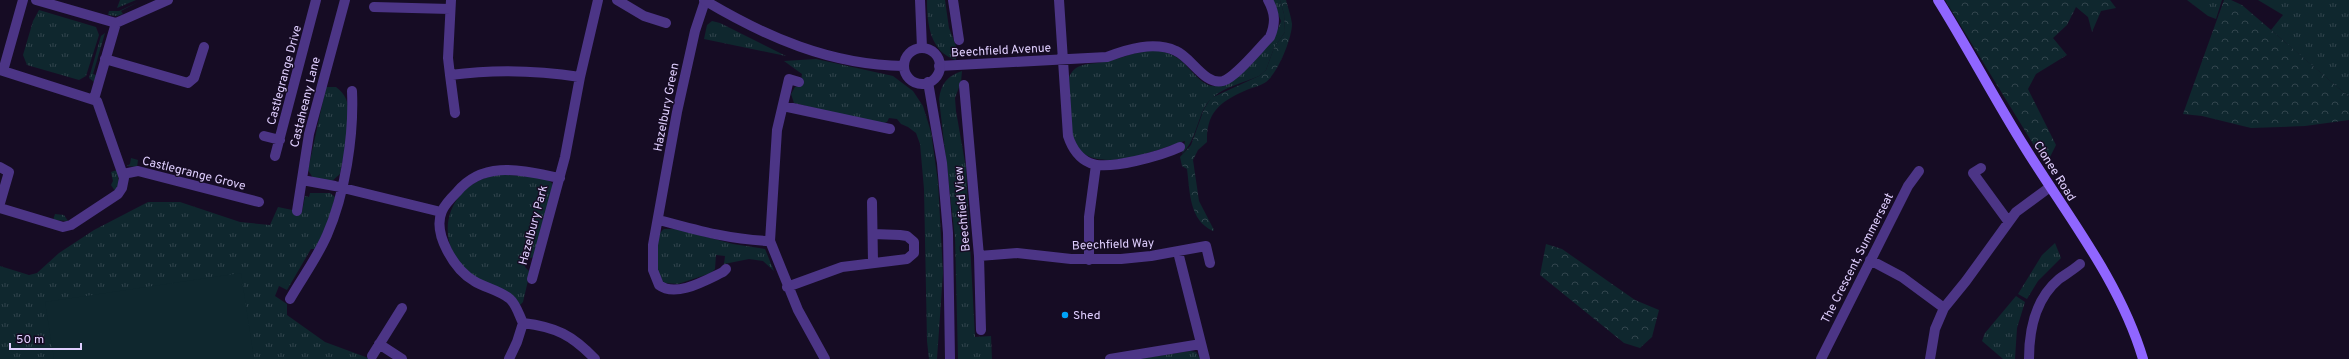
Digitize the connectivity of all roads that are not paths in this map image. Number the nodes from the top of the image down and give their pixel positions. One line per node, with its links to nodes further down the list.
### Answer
1 (23, 0): 26 (street)
2 (36, 0): 17 (street)
3 (168, 0): 14 (street)
4 (316, 0): 38 (street, Castlegrange Drive)
5 (345, 0): 47 (street, Castaheany Lane)
6 (598, 0): 28 (street, Hazelbury Park)
7 (617, 0): 18 (street)
8 (704, 0): 24 (street); 56 (street, Hazelbury Green)
9 (920, 0): 21 (street)
10 (953, 0): 19 (street)
11 (1059, 0): 23 (street)
12 (1268, 0): 23 (street, Beechfield Avenue)
13 (1938, 0): 49 (main road, Clonee Road)
14 (155, 3): 17 (street)
15 (450, 4): 16 (street); 27 (street)
16 (374, 7)
17 (116, 23): 22 (street)
18 (666, 23)
19 (959, 40)
20 (204, 47): 22 (street)
21 (922, 48): 24 (street); 25 (street)
22 (105, 59): 33 (street)
23 (1064, 59): 25 (street, Beechfield Avenue); 41 (street)
24 (904, 66): 30 (street)
25 (939, 66): 30 (street)
26 (2, 70): 33 (street)
27 (450, 75): 28 (street); 35 (street)
28 (580, 77): 46 (street, Hazelbury Park)
29 (799, 82): 34 (street)
30 (928, 82): 82 (street)
31 (964, 86): 61 (street, Beechfield View)
32 (352, 91): 48 (street)
33 (94, 98): 45 (street)
34 (783, 106): 36 (street); 59 (street)
35 (455, 113)
36 (890, 129)
37 (264, 136): 38 (street)
38 (280, 140): 40 (street, Castlegrange Drive)
39 (1180, 147): 41 (street)
40 (275, 156)
41 (1096, 165): 62 (street)
42 (0, 167): 52 (street)
43 (1981, 168): 57 (street)
44 (1920, 171): 63 (street, The Crescent, Summerseat)
45 (124, 174): 50 (street, Castlegrange Grove); 53 (street)
46 (560, 178): 55 (street, Hazelbury Park); 68 (street, Hazelbury Park)
47 (302, 180): 48 (street); 54 (street, Castaheany Lane)
48 (341, 187): 55 (street); 70 (street)
49 (2050, 187): 57 (street); 88 (main road, Clonee Road)
50 (259, 202)
51 (872, 202): 58 (street)
52 (0, 203)
53 (0, 208)
54 (297, 211)
55 (441, 212): 73 (street)
56 (659, 220): 59 (street); 67 (street, Hazelbury Green)
57 (2008, 221): 72 (street)
58 (873, 234): 64 (street); 64 (street)
59 (770, 241): 69 (street)
60 (1178, 252): 62 (street, Beechfield Way); 65 (street, Beechfield Way); 76 (street)
61 (979, 256): 62 (street, Beechfield Way); 74 (street, Beechfield View)
62 (1089, 260)
63 (1870, 260): 72 (street); 85 (street, The Crescent, Summerseat)
64 (873, 262): 69 (street)
65 (1210, 263)
66 (2080, 264): 87 (street)
67 (726, 269)
68 (532, 279)
69 (787, 287): 81 (street)
70 (290, 299)
71 (402, 308): 75 (street)
72 (1944, 308): 86 (street)
73 (523, 323): 79 (street); 80 (street)
74 (981, 330)
75 (379, 344): 77 (street); 78 (street)
76 (1201, 344): 83 (street); 84 (street)
77 (372, 356)
78 (402, 359)
79 (509, 359)
80 (595, 359)
81 (825, 359)
82 (950, 359)
83 (1114, 359)
84 (1205, 359)
85 (1821, 359)
86 (1930, 359)
87 (2029, 359)
88 (2143, 359)

